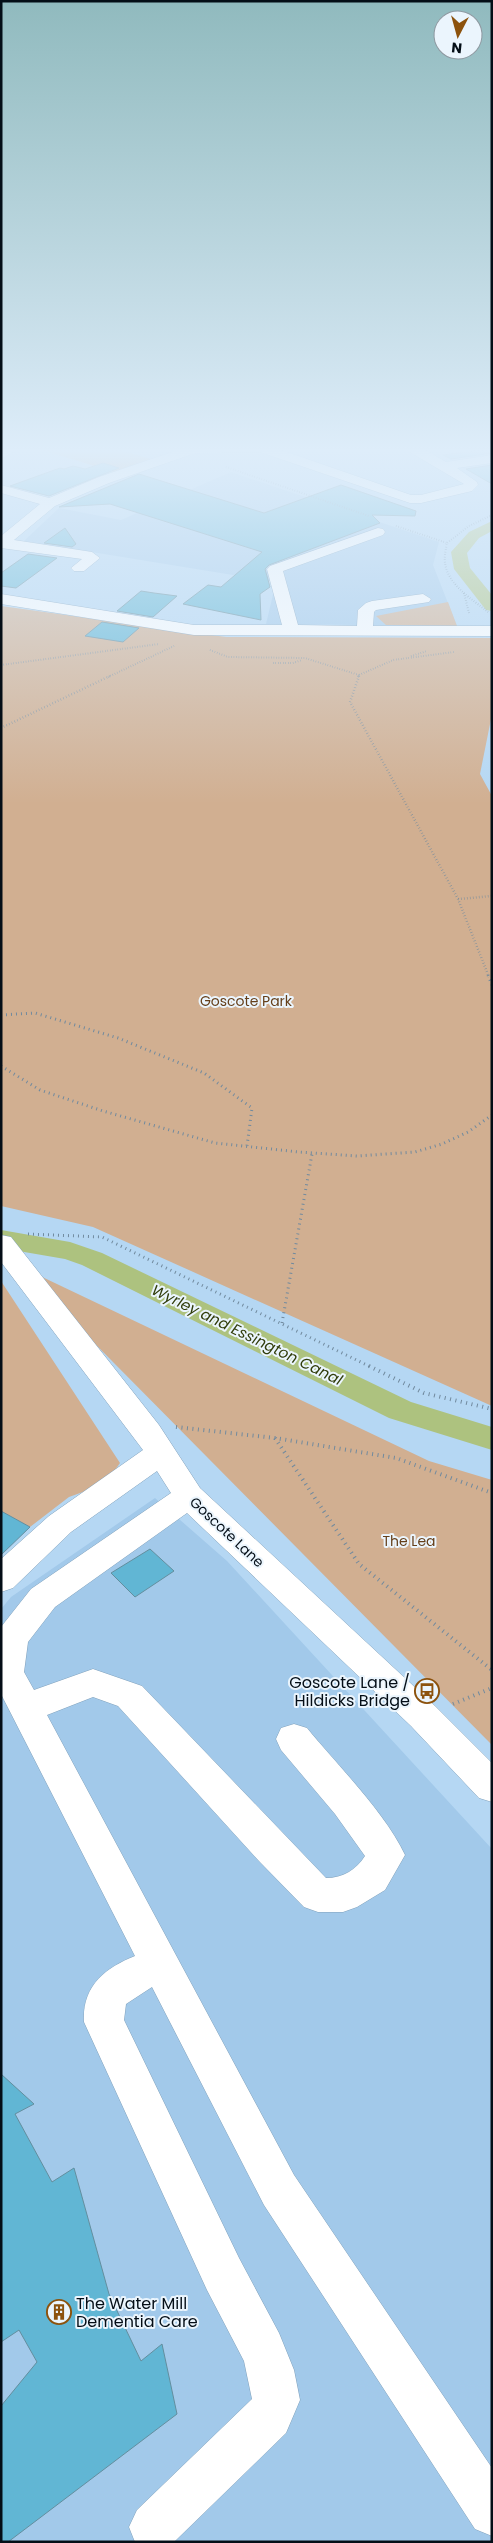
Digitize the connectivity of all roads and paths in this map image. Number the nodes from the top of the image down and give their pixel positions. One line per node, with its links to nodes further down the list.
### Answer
1 (281, 567): 6 (street)
2 (447, 567): 5 (path)
3 (1, 599): 9 (street)
4 (423, 599): 7 (street)
5 (492, 614)
6 (291, 629): 7 (street); 9 (street)
7 (365, 631): 8 (street)
8 (487, 631)
9 (189, 635): 12 (path); 15 (path); 17 (path)
10 (463, 651): 13 (path)
11 (424, 652): 13 (path)
12 (305, 658): 14 (path); 16 (path)
13 (393, 660): 16 (path)
14 (273, 663)
15 (1, 665)
16 (358, 674): 19 (path)
17 (1, 728)
18 (492, 896): 19 (path)
19 (458, 899): 20 (path)
20 (492, 986)
21 (1, 1015): 24 (path)
22 (1, 1066): 24 (path)
23 (492, 1115): 25 (path)
24 (247, 1146): 25 (path)
25 (312, 1154): 27 (path)
26 (12, 1239): 27 (path); 30 (street, Goscote Lane)
27 (282, 1323): 28 (path)
28 (492, 1410)
29 (275, 1438): 30 (path); 31 (path); 34 (path)
30 (153, 1443): 32 (street, Goscote Lane); 33 (street)
31 (492, 1493)
32 (189, 1496): 35 (street); 38 (street, Goscote Lane)
33 (1, 1578)
34 (492, 1670)
35 (4, 1672): 37 (street)
36 (492, 1688): 38 (path)
37 (25, 1708): 39 (street); 41 (street)
38 (423, 1716): 40 (street, Goscote Lane)
39 (294, 1739)
40 (492, 1787)
41 (160, 1964): 42 (street); 43 (street)
42 (492, 2512)
43 (154, 2527)

